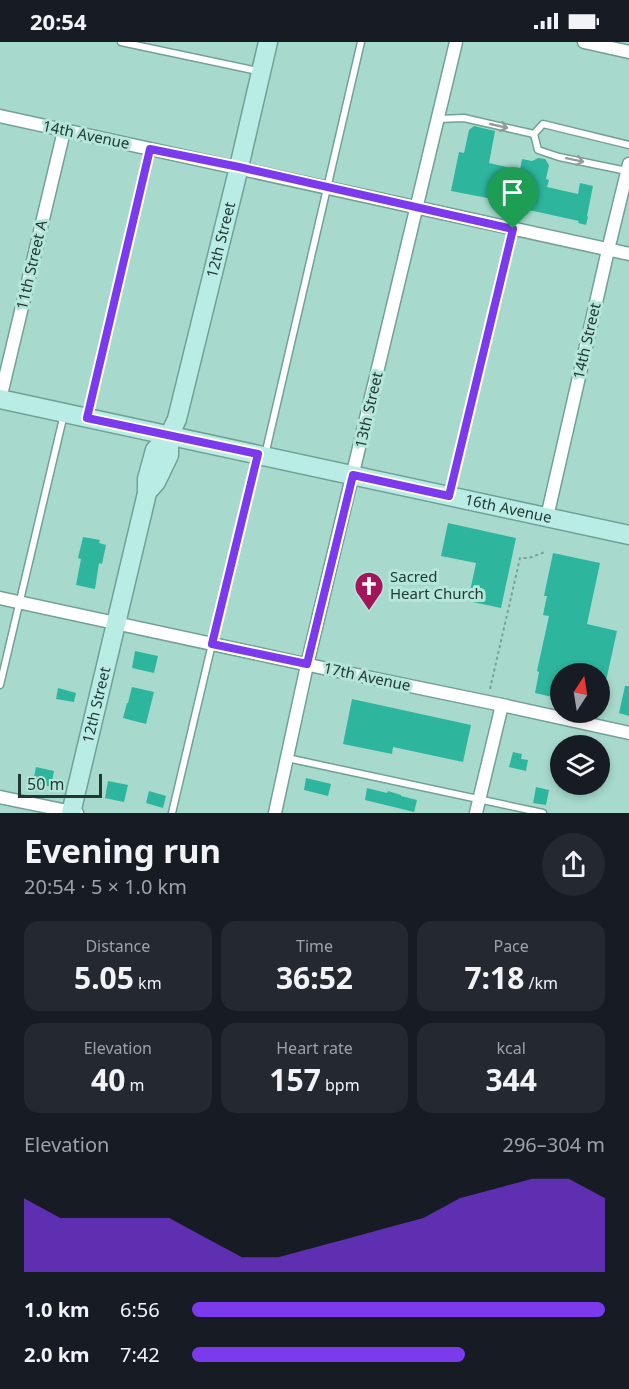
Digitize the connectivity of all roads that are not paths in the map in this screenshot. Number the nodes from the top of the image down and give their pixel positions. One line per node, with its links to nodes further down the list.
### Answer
1 (121, 42): 7 (lane)
2 (268, 42): 7 (street, 12th Street)
3 (361, 42): 16 (lane)
4 (456, 42): 9 (street, 13th Street)
5 (584, 42): 6 (street)
6 (629, 52)
7 (261, 72): 14 (street, 12th Street)
8 (0, 116): 10 (street, 14th Avenue)
9 (437, 119): 11 (lane, one-way to 11); 17 (street, 13th Street)
10 (64, 131): 13 (street, 14th Avenue); 21 (street, 11th Street A)
11 (534, 134): 12 (lane); 15 (lane, one-way to 15)
12 (629, 145)
13 (150, 149): 14 (street, 14th Avenue); 23 (lane)
14 (239, 167): 16 (street, 14th Avenue); 24 (street, 12th Street)
15 (628, 168): 19 (street, 14th Street)
16 (326, 187): 17 (street, 14th Avenue); 25 (lane)
17 (416, 207): 18 (street, 14th Avenue); 26 (street, 13th Street)
18 (513, 229): 19 (street, 14th Avenue); 27 (lane)
19 (608, 250): 20 (street, 14th Avenue); 28 (street, 14th Street)
20 (629, 254)
21 (0, 399): 22 (street, 16th Avenue)
22 (64, 414): 23 (street, 16th Avenue); 31 (lane)
23 (87, 418): 24 (street, 16th Avenue)
24 (170, 436): 25 (street, 16th Avenue); 32 (street, 12th Street)
25 (261, 455): 26 (street, 16th Avenue); 33 (lane)
26 (353, 475): 27 (street, 16th Avenue); 34 (street, 13th Street)
27 (449, 496): 28 (street, 16th Avenue)
28 (547, 518): 29 (street, 16th Avenue)
29 (629, 535)
30 (0, 598): 31 (street, 17th Avenue)
31 (20, 602): 32 (street, 17th Avenue); 35 (lane)
32 (117, 623): 33 (street, 17th Avenue); 41 (street, 12th Street)
33 (212, 644): 34 (street, 17th Avenue); 42 (lane)
34 (307, 664): 36 (street, 17th Avenue); 38 (street, 13th Street)
35 (0, 685)
36 (502, 705): 37 (street, 17th Avenue); 40 (street)
37 (629, 733)
38 (287, 758): 40 (lane); 43 (street, 13th Street)
39 (0, 797): 41 (street)
40 (479, 800): 44 (street); 45 (lane)
41 (73, 813)
42 (172, 813)
43 (275, 813)
44 (476, 813)
45 (543, 813)

